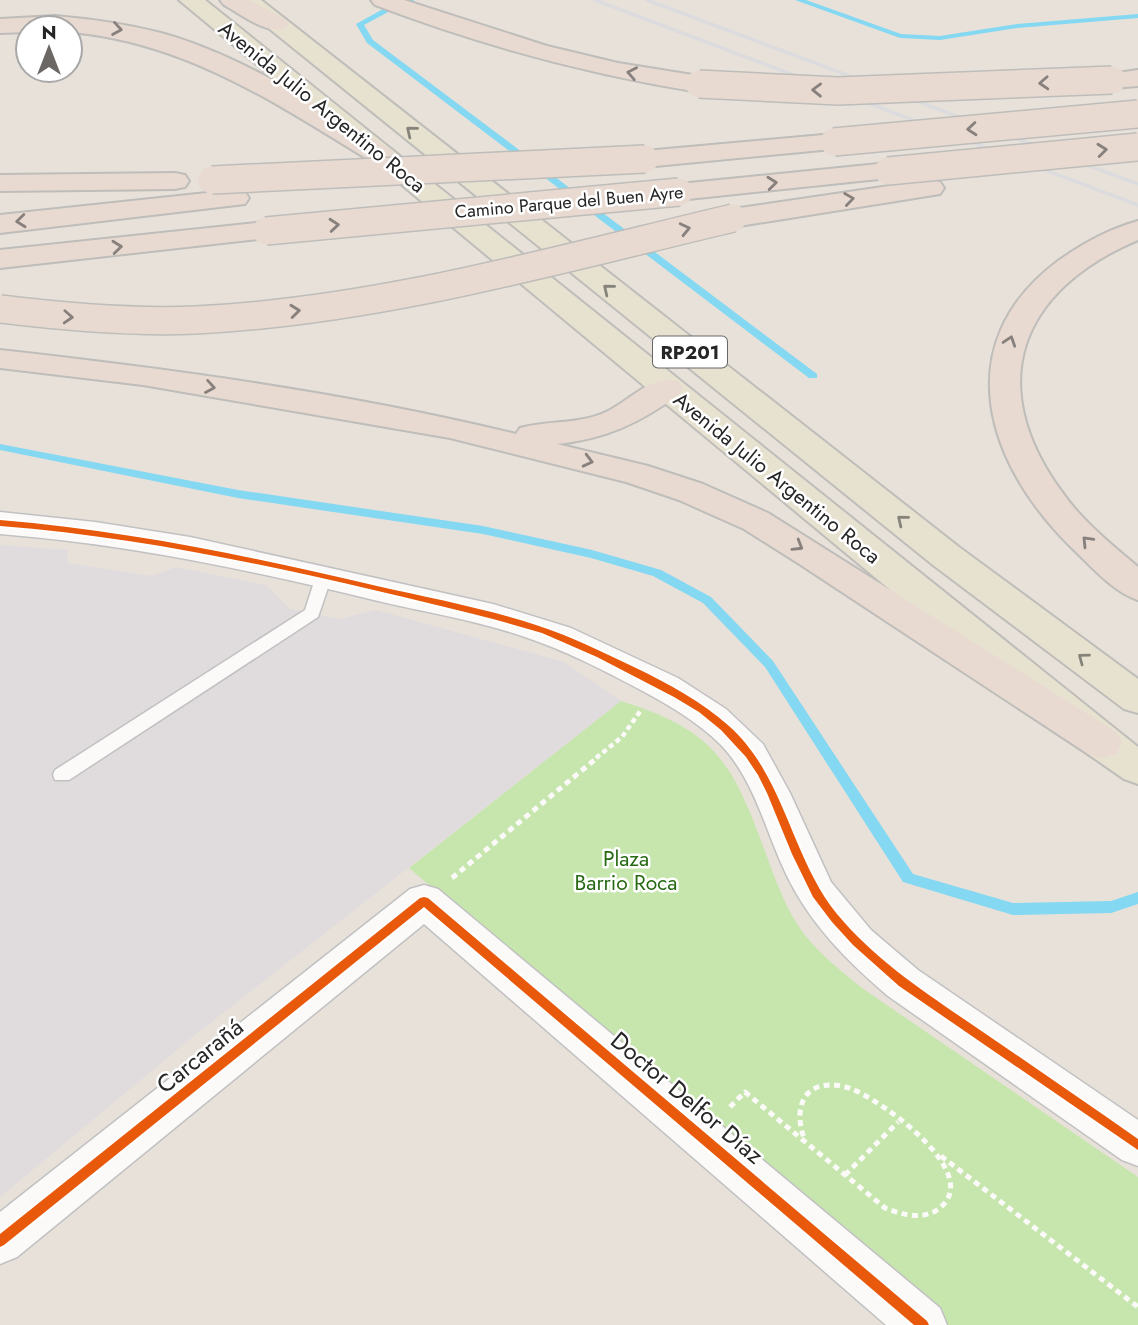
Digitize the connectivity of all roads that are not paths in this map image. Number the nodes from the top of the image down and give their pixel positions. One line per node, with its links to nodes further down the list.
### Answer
1 (191, 0): 10 (main road, Avenida Julio Argentino Roca / RP201)
2 (232, 0): 5 (highway)
3 (246, 0): 5 (main road, Avenida Julio Argentino Roca / RP201)
4 (383, 0): 7 (highway, one-way to 4, bridge)
5 (276, 24): 18 (main road, Avenida Julio Argentino Roca / RP201, one-way to 5)
6 (0, 26): 10 (highway, one-way to 10)
7 (1138, 78)
8 (1138, 114): 11 (highway, Camino Parque del Buen Ayre, one-way to 11, bridge)
9 (1138, 147): 16 (highway, Camino Parque del Buen Ayre, one-way to 9, bridge)
10 (382, 156): 20 (main road, Avenida Julio Argentino Roca / RP201)
11 (650, 159): 13 (highway, bridge); 14 (highway, Camino Parque del Buen Ayre, one-way to 14, bridge)
12 (1138, 165): 17 (highway, one-way to 12, bridge)
13 (0, 183)
14 (0, 223)
15 (1138, 230): 24 (highway, one-way to 15)
16 (0, 259)
17 (0, 309)
18 (636, 311): 20 (main road); 25 (main road, Avenida Julio Argentino Roca / RP201, one-way to 18)
19 (0, 359): 21 (highway, one-way to 21)
20 (667, 388): 21 (highway); 26 (main road, Avenida Julio Argentino Roca / RP201)
21 (450, 428): 26 (highway, one-way to 26)
22 (0, 523): 23 (street)
23 (324, 576): 28 (lane); 30 (street)
24 (1138, 587)
25 (1138, 698)
26 (1102, 743): 27 (main road, Avenida Julio Argentino Roca / RP201)
27 (1138, 768)
28 (62, 775)
29 (424, 901): 31 (street, Carcarañá); 32 (street, Doctor Delfor Díaz)
30 (1138, 1145)
31 (0, 1241)
32 (923, 1325)

